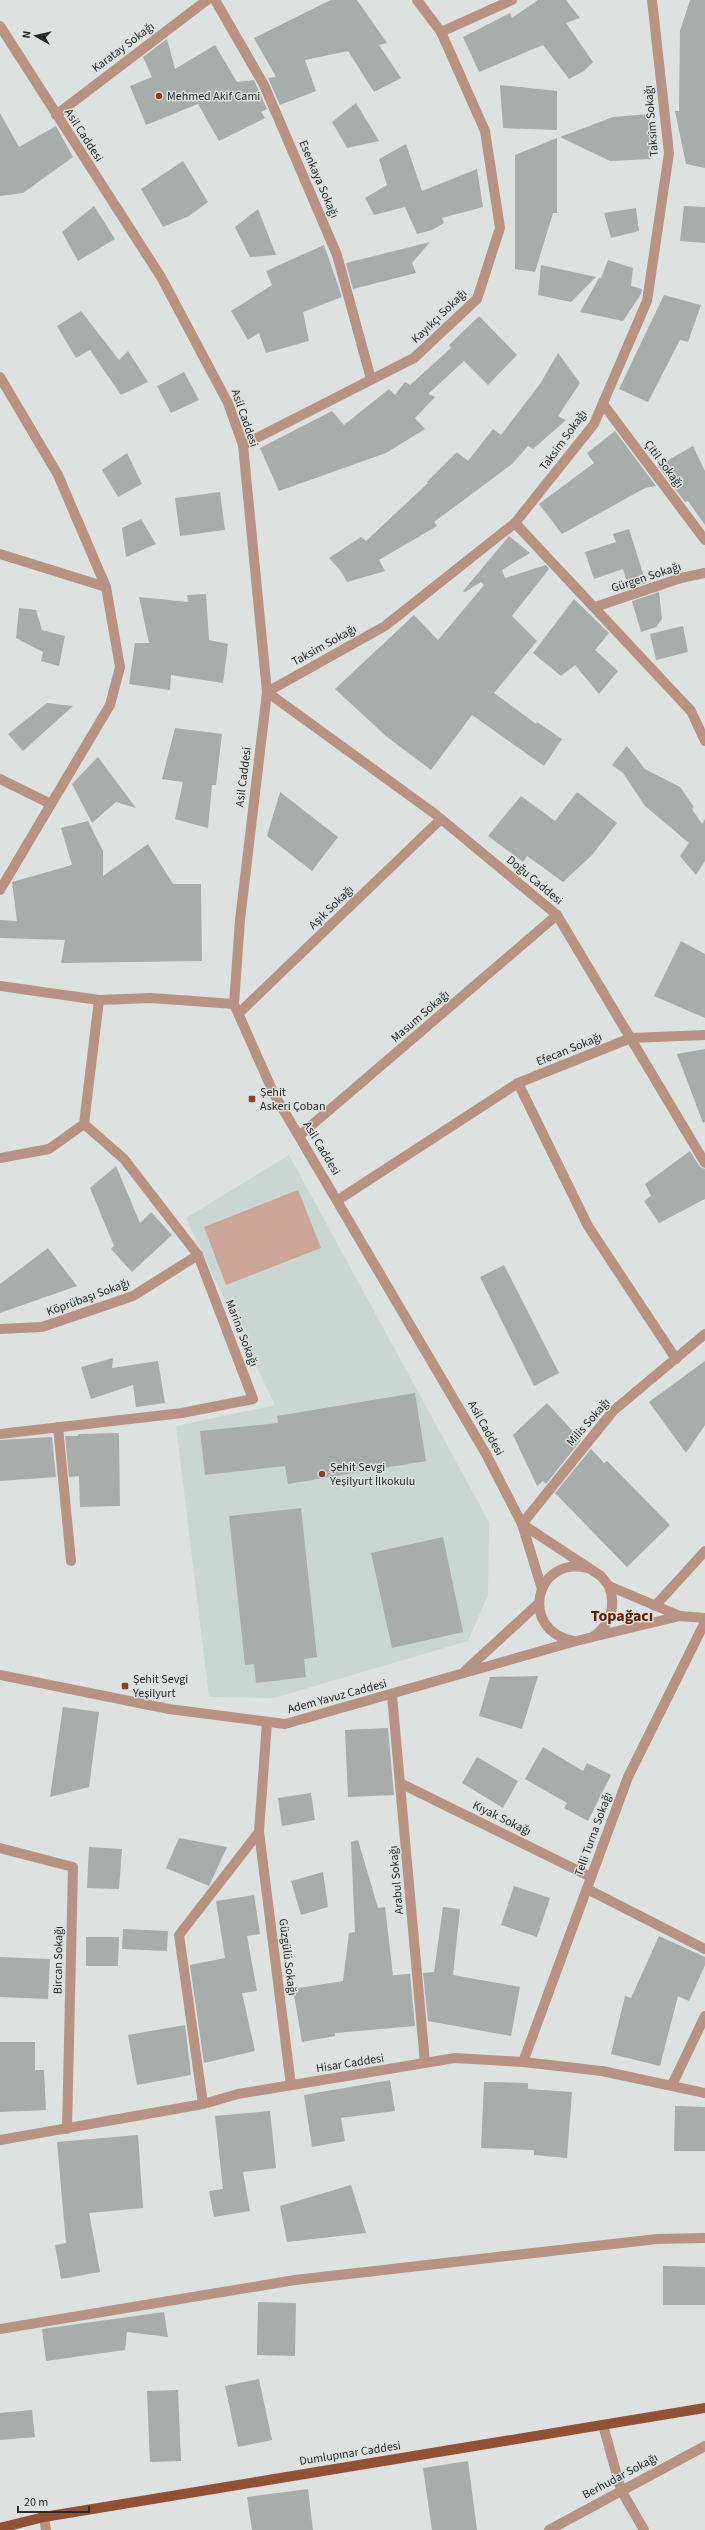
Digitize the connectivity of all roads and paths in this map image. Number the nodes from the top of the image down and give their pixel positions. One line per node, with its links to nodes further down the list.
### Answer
1 (207, 0): 8 (street, Karatay Sokağı)
2 (215, 0): 10 (street, Esenkaya Sokağı)
3 (417, 0): 7 (street, Kayıkçı Sokağı)
4 (512, 0): 7 (street)
5 (652, 0): 11 (street, Taksim Sokağı)
6 (0, 26): 8 (street, Asil Caddesi)
7 (441, 32): 10 (street, Kayıkçı Sokağı)
8 (56, 115): 12 (street, Asil Caddesi)
9 (0, 377): 17 (street)
10 (371, 379): 12 (street, Kayıkçı Sokağı)
11 (603, 404): 13 (street, Taksim Sokağı); 14 (street, Çitil Sokağı)
12 (243, 445): 19 (street, Asil Caddesi)
13 (515, 523): 18 (street); 19 (street, Taksim Sokağı)
14 (705, 540)
15 (0, 554): 17 (street)
16 (705, 573): 18 (street, Gürgen Sokağı)
17 (106, 587): 22 (street)
18 (595, 607): 20 (street)
19 (266, 692): 23 (street, Doğu Caddesi); 28 (street, Asil Caddesi)
20 (705, 741)
21 (0, 779): 22 (street)
22 (51, 804): 24 (street)
23 (442, 819): 25 (street, Doğu Caddesi); 28 (street, Aşık Sokağı)
24 (0, 890)
25 (557, 915): 30 (street, Doğu Caddesi); 33 (street, Masum Sokağı)
26 (0, 986): 27 (street)
27 (99, 1000): 28 (street); 32 (street)
28 (236, 1008): 33 (street, Asil Caddesi)
29 (705, 1035): 30 (street, Efecan Sokağı)
30 (631, 1038): 31 (street, Efecan Sokağı); 35 (street, Doğu Caddesi)
31 (518, 1084): 36 (street, Efecan Sokağı); 40 (street)
32 (84, 1124): 34 (street); 37 (street, Marina Sokağı)
33 (299, 1136): 36 (street, Asil Caddesi)
34 (0, 1158)
35 (705, 1163)
36 (338, 1200): 43 (street, Asil Caddesi)
37 (198, 1255): 38 (street, Köprübaşı Sokağı); 41 (street, Marina Sokağı)
38 (0, 1329)
39 (705, 1334): 40 (street, Milis Sokağı)
40 (676, 1359): 43 (street, Milis Sokağı)
41 (58, 1427): 42 (street, Marina Sokağı); 45 (street)
42 (0, 1434)
43 (522, 1524): 46 (street, Asil Caddesi); 48 (street, Asil Caddesi)
44 (705, 1551): 50 (street)
45 (71, 1561)
46 (590, 1569): 47 (street, Adem Yavuz Caddesi); 48 (street)
47 (609, 1586): 50 (street, Adem Yavuz Caddesi); 54 (street)
48 (542, 1589): 49 (street)
49 (538, 1603): 55 (street); 56 (street, Adem Yavuz Caddesi)
50 (655, 1606): 51 (street, Adem Yavuz Caddesi)
51 (680, 1616): 52 (street, Adem Yavuz Caddesi); 54 (street, Adem Yavuz Caddesi)
52 (705, 1618)
53 (705, 1622): 63 (street, Telli Turna Sokağı)
54 (592, 1637): 55 (street, Adem Yavuz Caddesi)
55 (576, 1641): 56 (street, Adem Yavuz Caddesi)
56 (465, 1672): 58 (street, Adem Yavuz Caddesi)
57 (0, 1675): 59 (street, Adem Yavuz Caddesi)
58 (392, 1695): 59 (street, Adem Yavuz Caddesi); 60 (street, Arabul Sokağı)
59 (267, 1722): 61 (street, Güzgülü Sokağı)
60 (400, 1783): 63 (street, Kıyak Sokağı); 68 (street, Arabul Sokağı)
61 (259, 1832): 69 (street, Güzgülü Sokağı); 72 (street)
62 (0, 1848): 73 (street, Bircan Sokağı)
63 (591, 1877): 64 (street, Telli Turna Sokağı)
64 (587, 1889): 65 (street); 67 (street, Telli Turna Sokağı)
65 (705, 1949)
66 (705, 2016): 70 (street)
67 (523, 2062): 68 (street, Hisar Caddesi); 70 (street, Hisar Caddesi)
68 (425, 2063): 69 (street, Hisar Caddesi)
69 (292, 2085): 72 (street, Hisar Caddesi)
70 (672, 2085): 71 (street, Hisar Caddesi)
71 (705, 2093)
72 (203, 2104): 73 (street, Hisar Caddesi)
73 (67, 2129): 74 (street, Hisar Caddesi)
74 (0, 2140)
75 (705, 2238): 76 (street)
76 (0, 2329)
77 (705, 2408): 78 (main road, Dumlupınar Caddesi)
78 (603, 2425): 80 (street); 81 (main road, Dumlupınar Caddesi)
79 (705, 2446): 80 (street, Berhudar Sokağı)
80 (621, 2490): 84 (street, Berhudar Sokağı); 85 (street)
81 (44, 2517): 82 (main road, Dumlupınar Caddesi); 83 (street)
82 (0, 2528)
83 (46, 2530)
84 (549, 2530)
85 (644, 2530)

